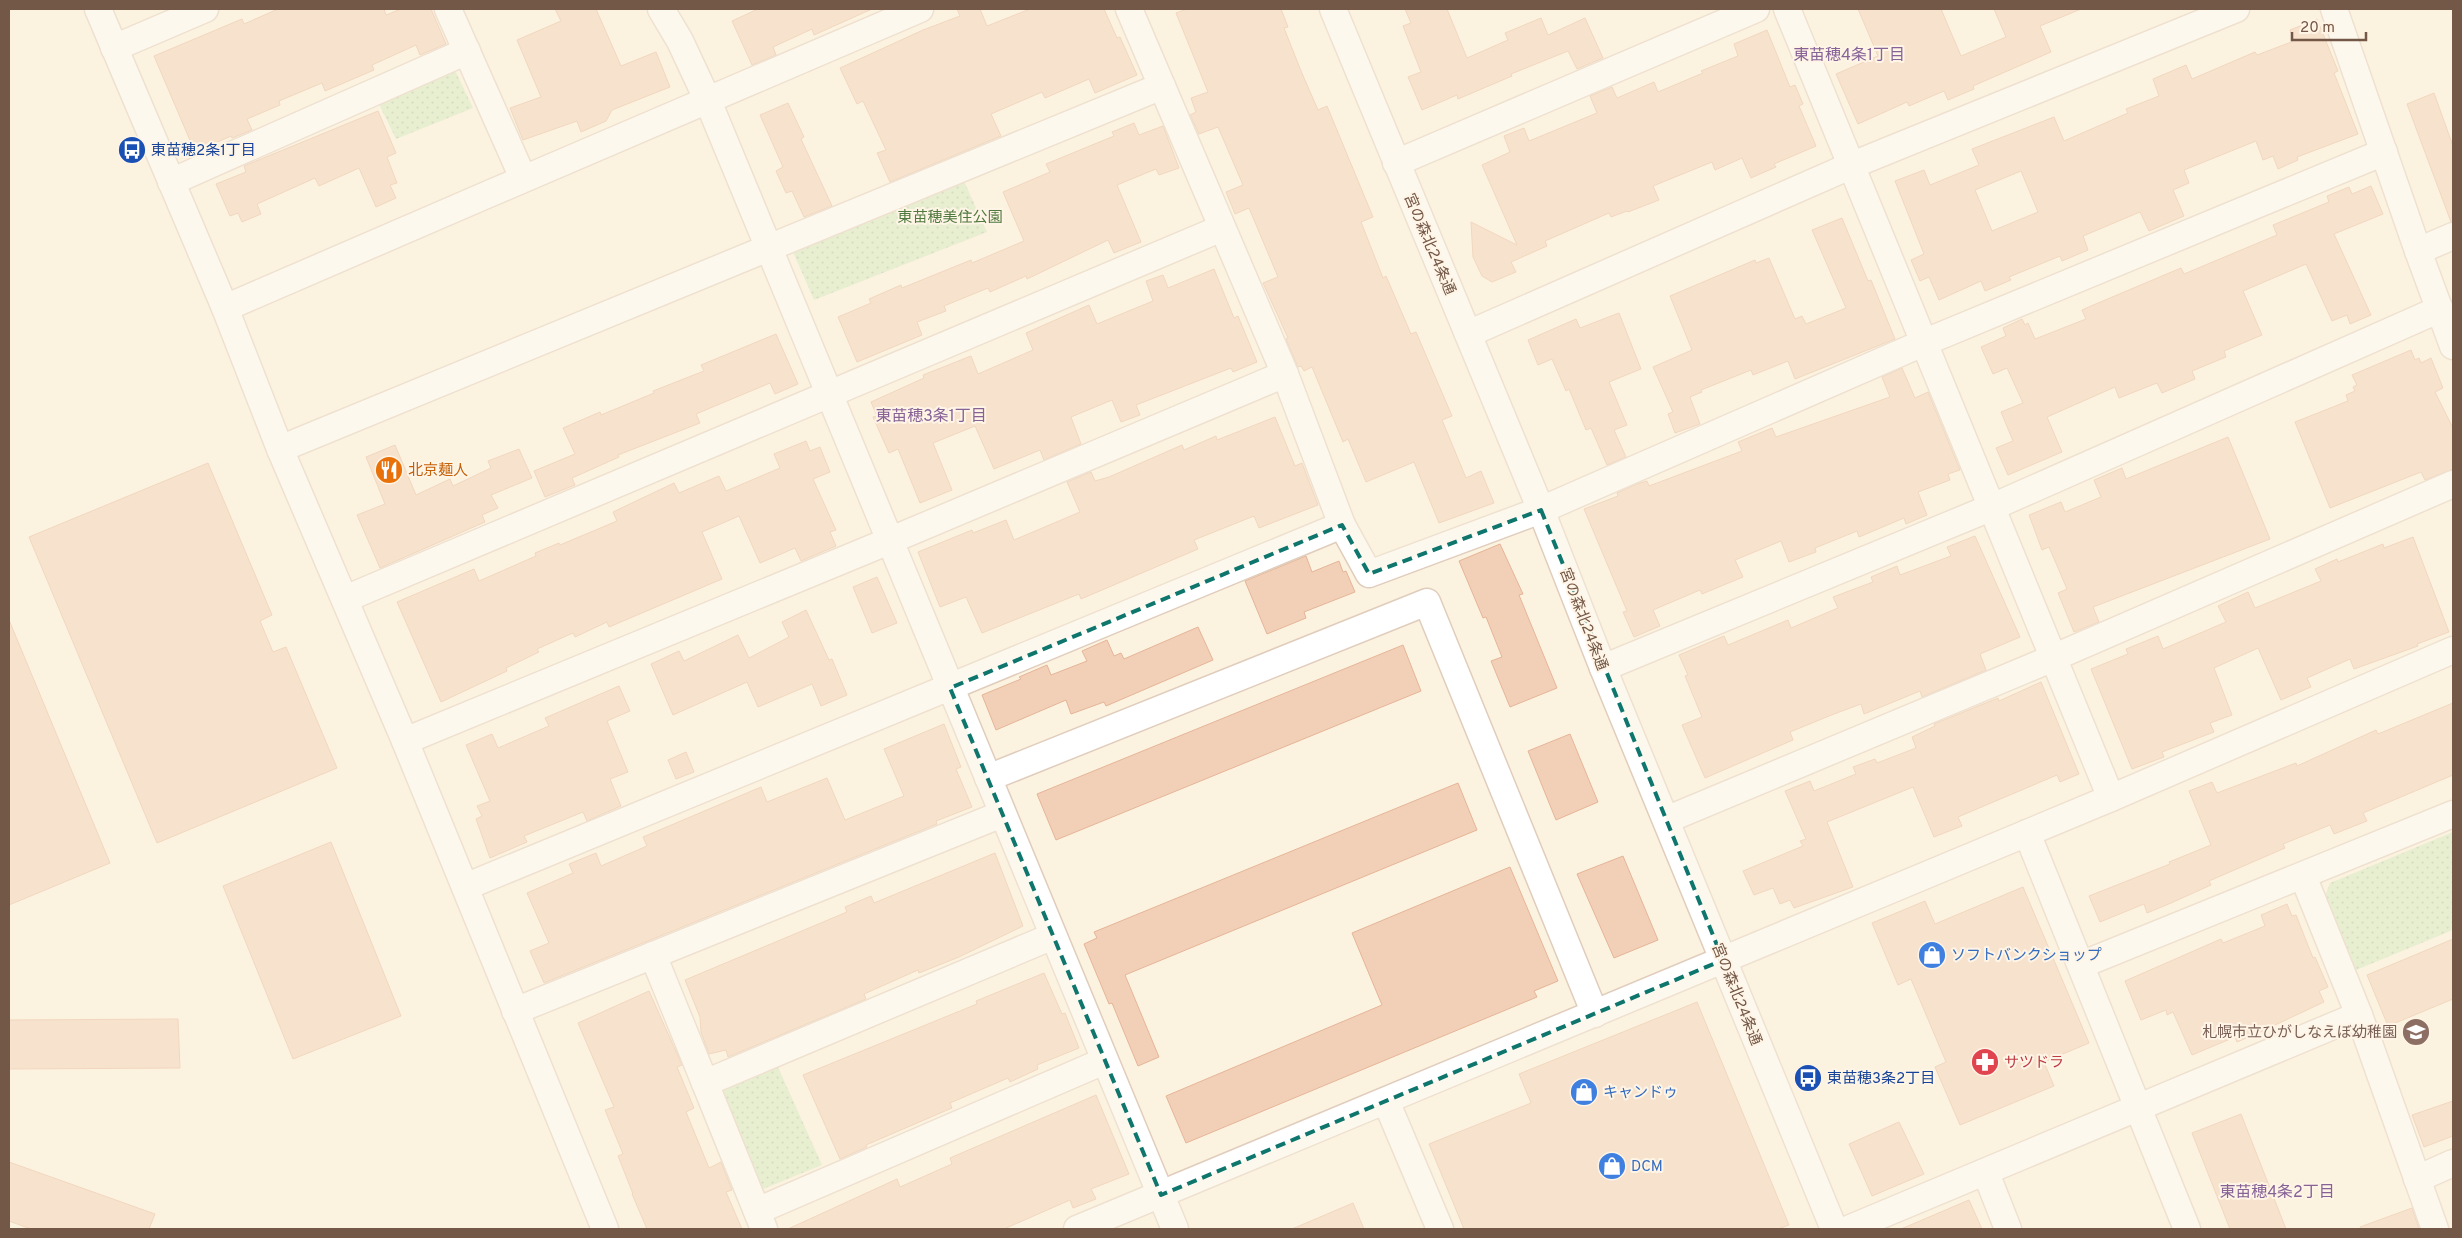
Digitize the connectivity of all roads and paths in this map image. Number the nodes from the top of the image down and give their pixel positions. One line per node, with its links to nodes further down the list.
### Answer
1 (98, 9): 12 (street)
2 (205, 9): 12 (street)
3 (448, 9): 13 (street)
4 (661, 9): 15 (street)
5 (920, 9): 15 (street)
6 (1129, 9): 14 (street)
7 (1333, 9): 17 (street, 宮の森北24条通)
8 (1756, 9): 17 (street)
9 (1787, 9): 18 (street)
10 (2236, 9): 18 (street)
11 (2334, 9): 16 (street)
12 (114, 48): 20 (street)
13 (467, 51): 19 (street); 20 (street)
14 (1162, 86): 21 (street); 23 (street)
15 (708, 101): 19 (street); 23 (street)
16 (2384, 152): 24 (street); 28 (street)
17 (1396, 163): 27 (street, 宮の森北24条通)
18 (1850, 166): 27 (street); 28 (street)
19 (523, 178): 25 (street)
20 (171, 182): 25 (street)
21 (1222, 228): 30 (street); 31 (street)
22 (2453, 236): 24 (street)
23 (768, 248): 31 (street); 32 (street)
24 (2418, 251): 26 (street)
25 (225, 308): 32 (street)
26 (2440, 309): 29 (street); 34 (street)
27 (1468, 334): 35 (street, 宮の森北24条通)
28 (1923, 343): 34 (street); 35 (street)
29 (2453, 346)
30 (1285, 374): 36 (street); 37 (street)
31 (828, 394): 37 (street); 38 (street)
32 (280, 449): 38 (street)
33 (2453, 484): 40 (street)
34 (1990, 508): 40 (street); 41 (street)
35 (1542, 510): 36 (street); 41 (street, 宮の森北24条通)
36 (1342, 526): 42 (street)
37 (889, 541): 42 (street); 43 (street)
38 (345, 599): 43 (street)
39 (2453, 650): 45 (street)
40 (2052, 658): 45 (street); 48 (street)
41 (1603, 668): 48 (street, 宮の森北24条通)
42 (950, 688): 44 (street); 51 (street)
43 (405, 741): 51 (street)
44 (988, 778): 46 (street); 57 (street)
45 (2111, 798): 49 (street)
46 (1002, 814): 52 (street); 53 (street)
47 (2453, 814): 50 (street)
48 (1666, 820): 54 (street, 宮の森北24条通)
49 (2027, 833): 54 (street); 55 (street)
50 (2303, 876): 55 (street); 58 (street)
51 (464, 887): 56 (street)
52 (1052, 936): 59 (street); 60 (street)
53 (653, 955): 56 (street); 60 (street)
54 (1723, 960): 57 (street); 72 (street, 宮の森北24条通)
55 (2081, 965): 62 (street)
56 (515, 1011): 68 (street)
57 (1595, 1014): 61 (street)
58 (2359, 1015): 62 (street); 65 (street)
59 (1104, 1060): 66 (street); 67 (street)
60 (705, 1083): 67 (street)
61 (1386, 1101): 66 (street); 71 (street)
62 (2140, 1108): 64 (street); 75 (street)
63 (2453, 1163): 65 (street)
64 (1986, 1173): 73 (street); 74 (street)
65 (2417, 1179): 76 (street)
66 (1161, 1195): 69 (street); 70 (street)
67 (760, 1220)
68 (605, 1229)
69 (1077, 1229)
70 (1175, 1229)
71 (1440, 1229)
72 (1834, 1229)
73 (1848, 1229)
74 (2008, 1229)
75 (2187, 1229)
76 (2435, 1229)

